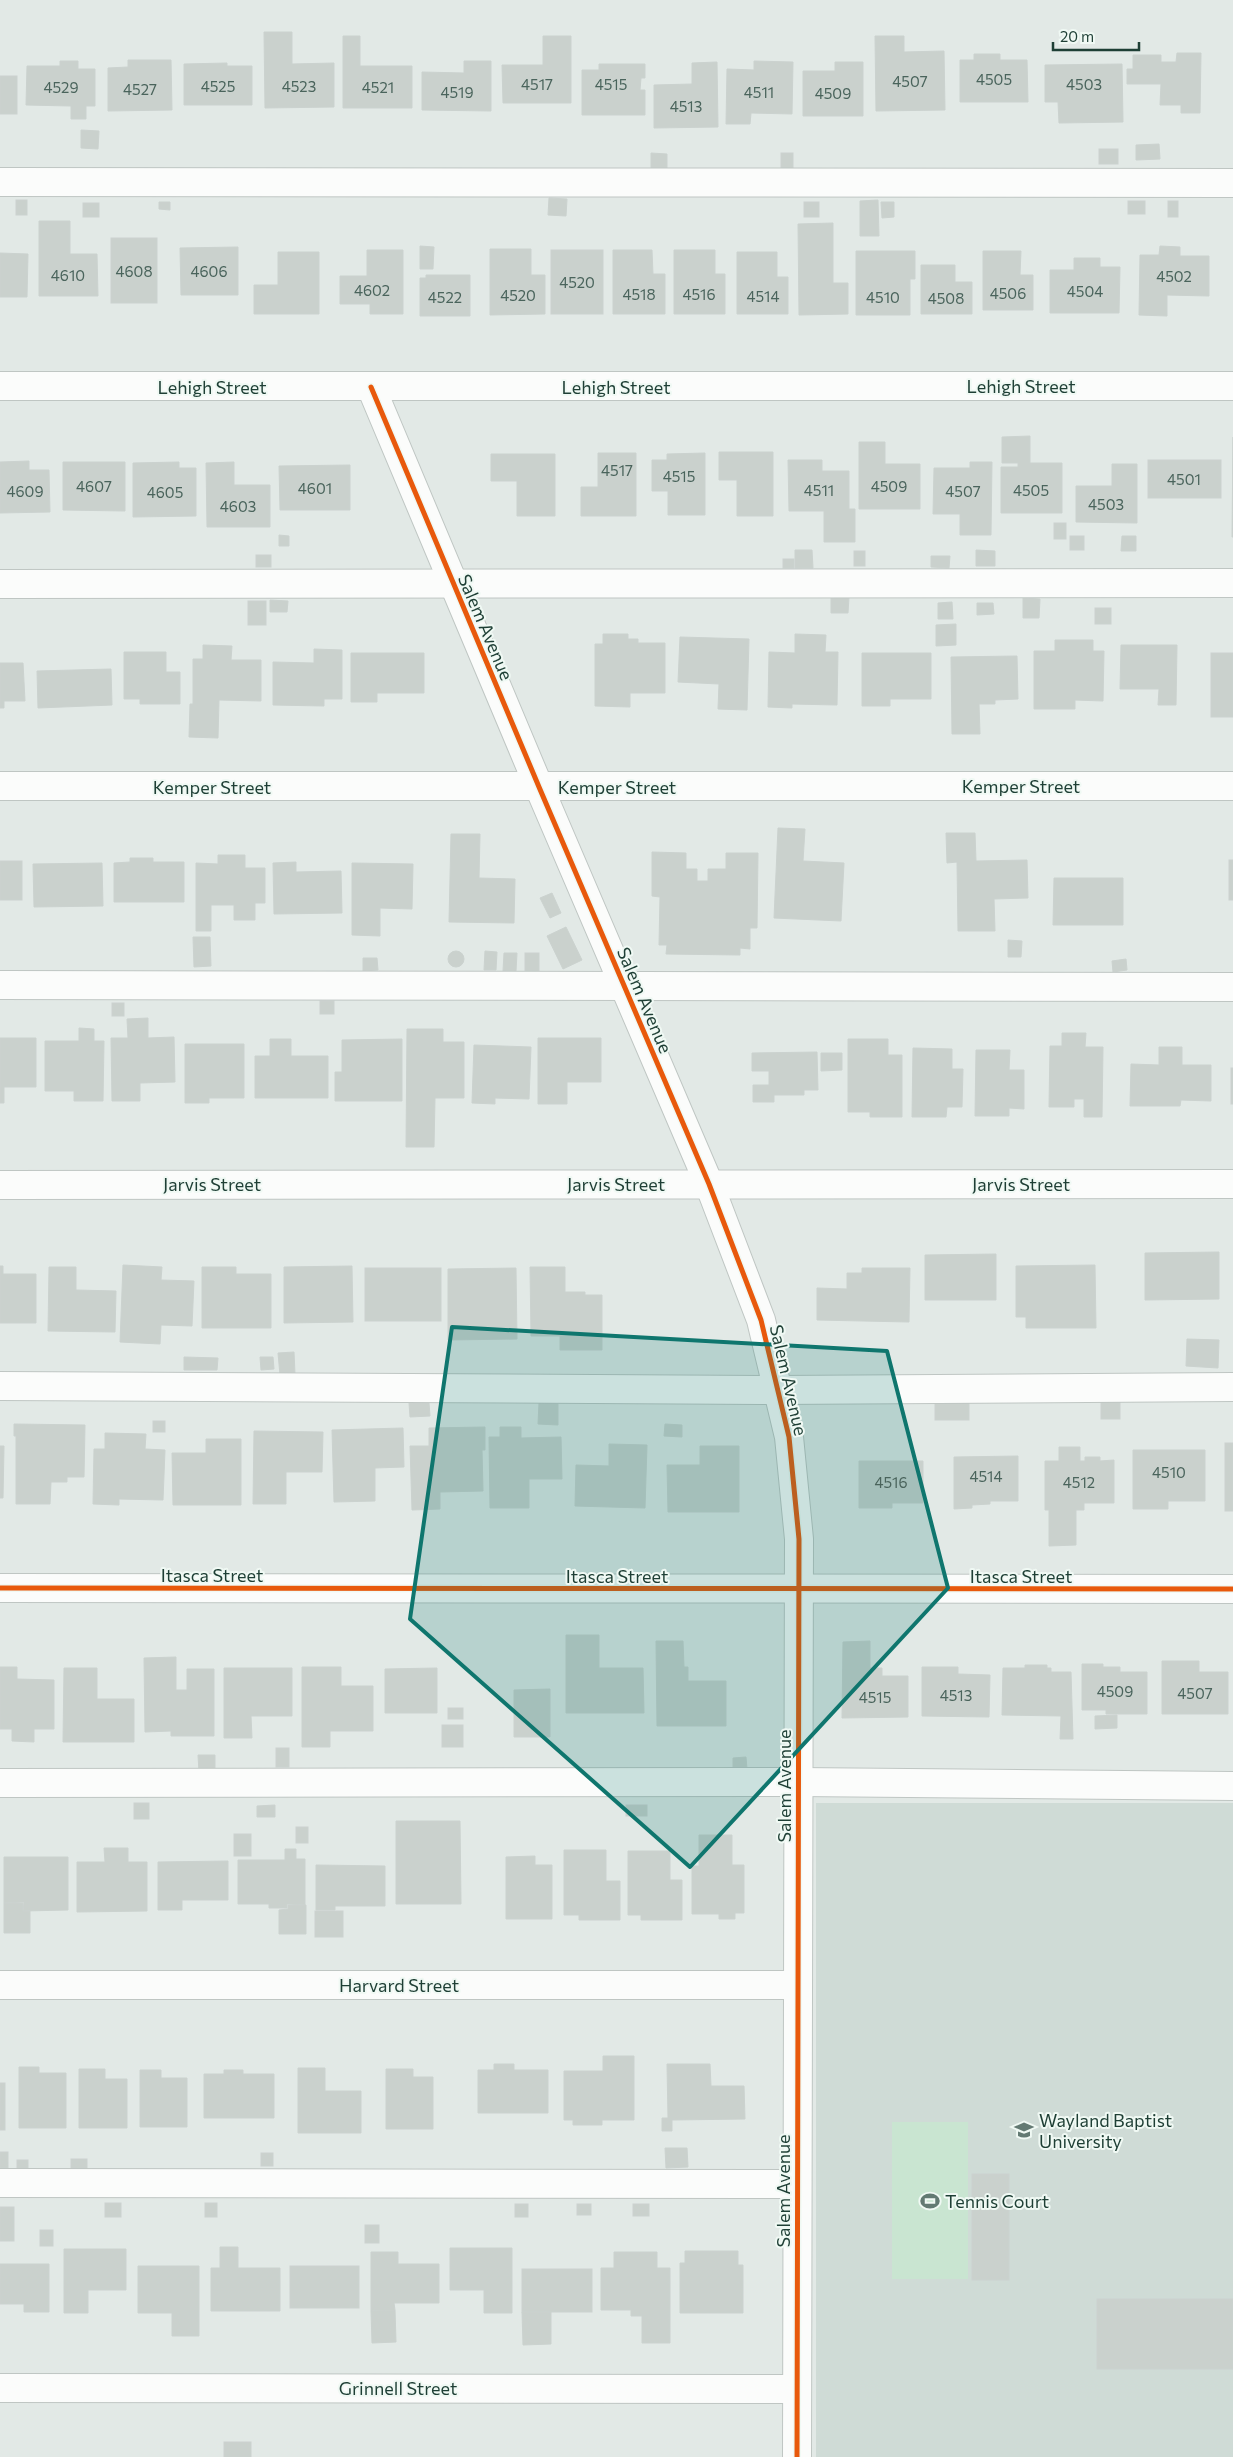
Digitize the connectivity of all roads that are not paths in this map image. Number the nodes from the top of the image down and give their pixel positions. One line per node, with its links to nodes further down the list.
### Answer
1 (0, 182): 2 (street)
2 (1233, 184)
3 (0, 386): 5 (street, Lehigh Street)
4 (1233, 386): 5 (street, Lehigh Street)
5 (371, 387): 8 (street, Salem Avenue)
6 (1233, 583): 8 (street)
7 (0, 584): 8 (street)
8 (454, 585): 11 (street, Salem Avenue)
9 (0, 786): 11 (street, Kemper Street)
10 (1233, 786): 11 (street, Kemper Street)
11 (539, 787): 13 (street, Salem Avenue)
12 (0, 985): 13 (street)
13 (624, 985): 14 (street); 15 (street, Salem Avenue)
14 (1233, 987)
15 (709, 1184): 16 (street, Jarvis Street); 17 (street, Jarvis Street); 20 (street, Salem Avenue)
16 (1233, 1184)
17 (0, 1185)
18 (0, 1386): 20 (street)
19 (1233, 1387): 20 (street)
20 (778, 1390): 23 (street, Salem Avenue)
21 (0, 1588): 23 (street, Itasca Street)
22 (1233, 1589): 23 (street, Itasca Street)
23 (798, 1590): 24 (street, Salem Avenue)
24 (798, 1782): 25 (street); 26 (street); 28 (street, Salem Avenue)
25 (0, 1783)
26 (1233, 1786)
27 (0, 1985): 28 (street, Harvard Street)
28 (797, 1985): 30 (street, Salem Avenue)
29 (0, 2183): 30 (street)
30 (797, 2184): 32 (street, Salem Avenue)
31 (0, 2388): 32 (street, Grinnell Street)
32 (797, 2389): 33 (street, Salem Avenue)
33 (797, 2457)

